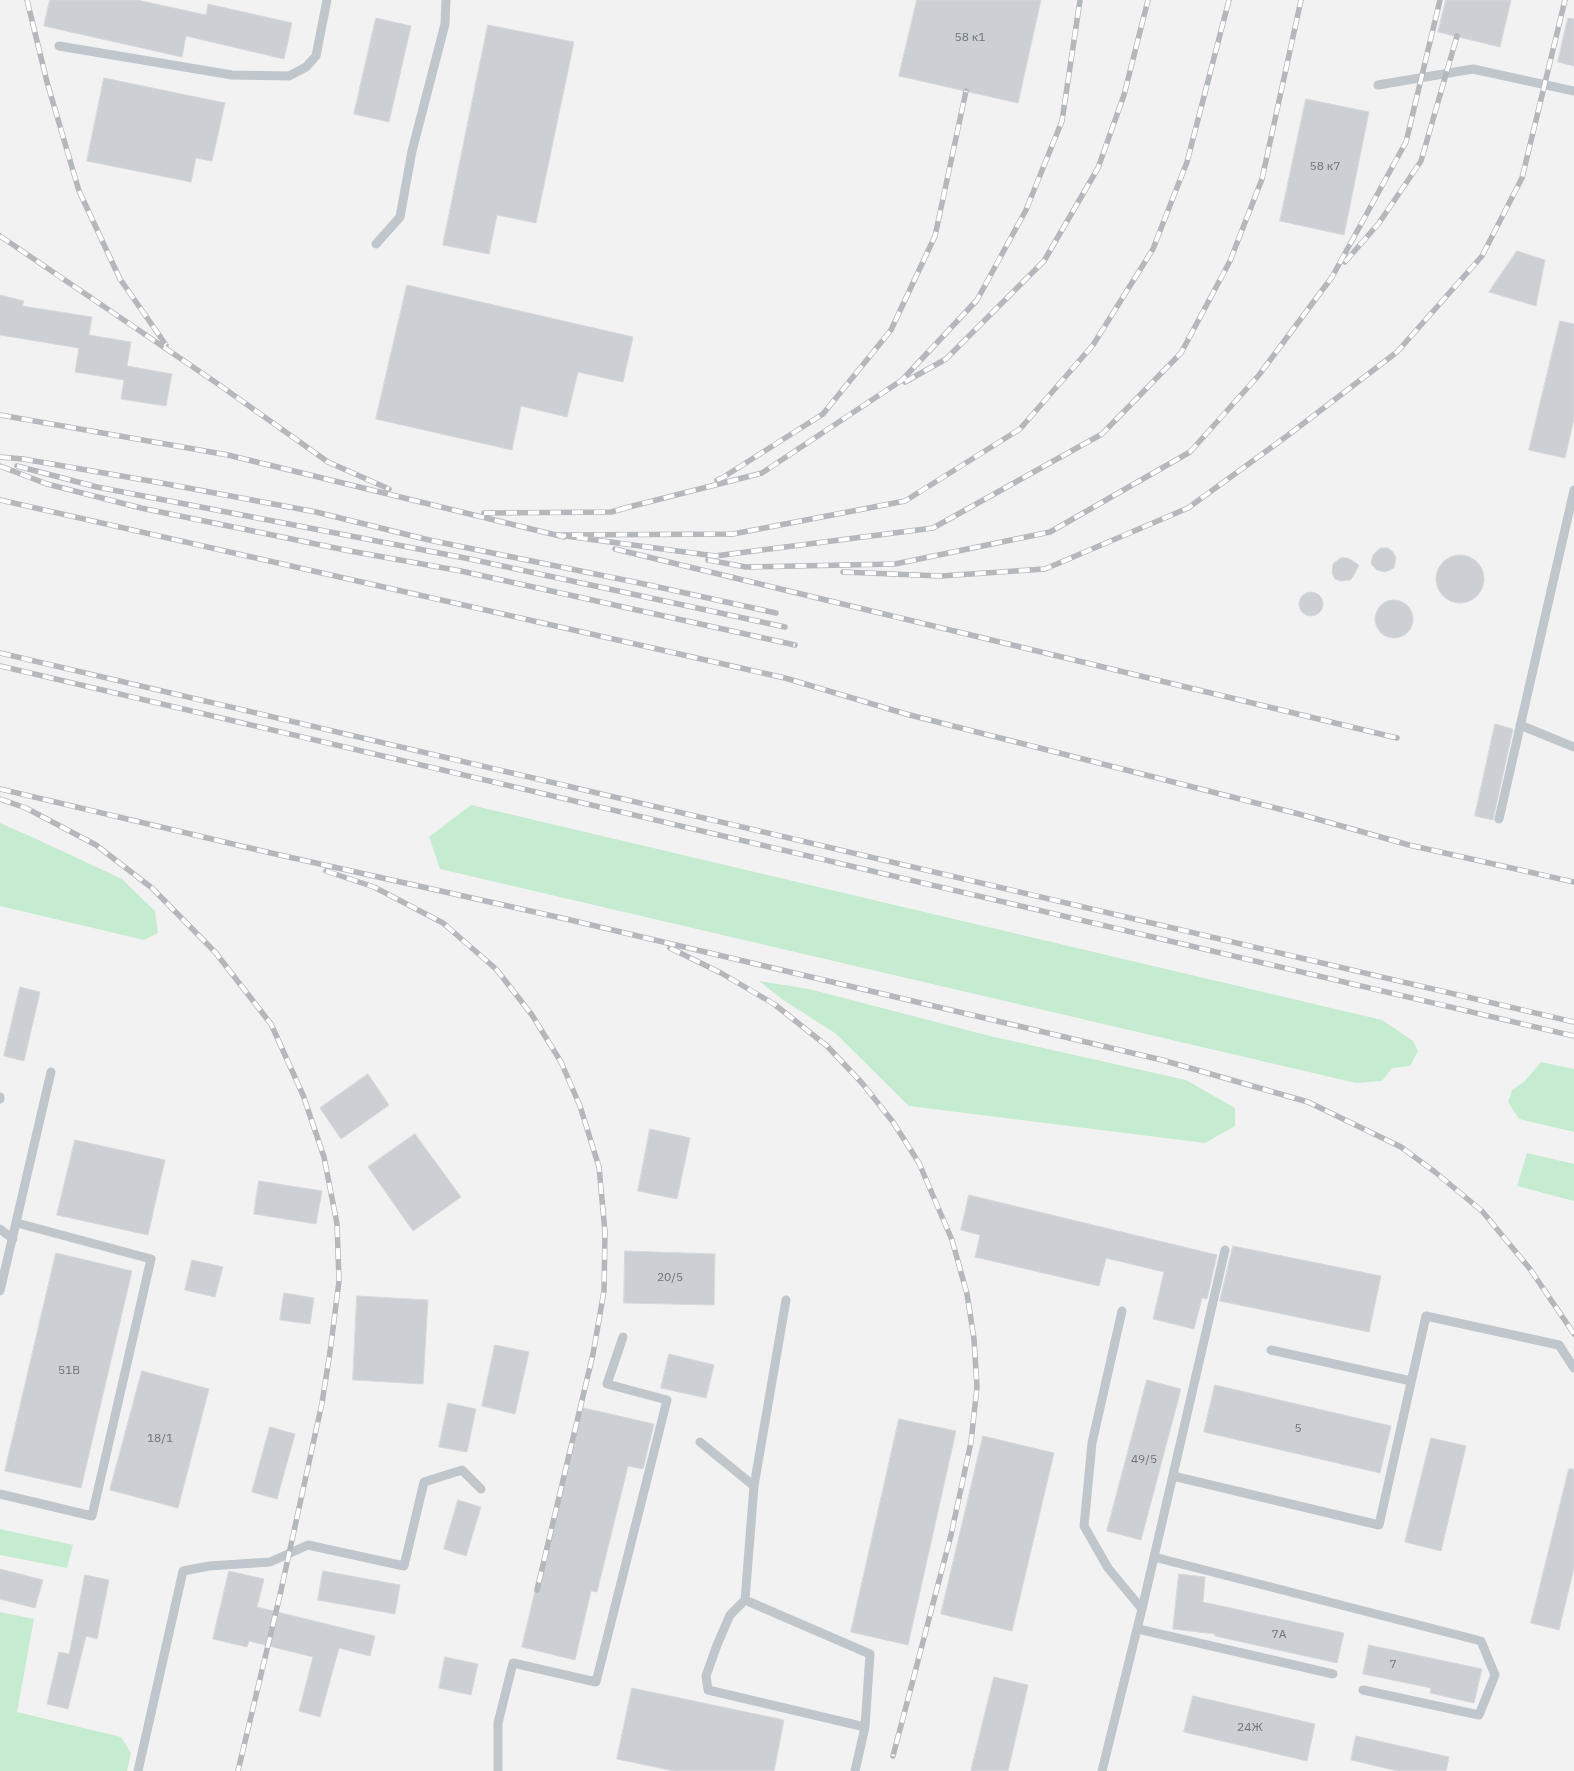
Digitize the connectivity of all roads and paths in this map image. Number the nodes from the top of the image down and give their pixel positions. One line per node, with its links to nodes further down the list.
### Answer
1 (327, 0): 3 (lane)
2 (446, 0): 6 (lane)
3 (59, 46)
4 (1378, 85): 5 (lane)
5 (1574, 90)
6 (376, 244)
7 (1574, 490): 8 (lane)
8 (1520, 725): 9 (lane); 10 (lane)
9 (1574, 747)
10 (1499, 819)
11 (51, 1072): 12 (lane)
12 (17, 1223): 14 (lane); 27 (lane)
13 (0, 1229): 14 (lane)
14 (13, 1238): 16 (lane)
15 (1225, 1250): 24 (lane)
16 (0, 1291)
17 (786, 1300): 25 (lane)
18 (1122, 1311): 30 (lane)
19 (623, 1336): 36 (lane)
20 (1271, 1350): 22 (lane)
21 (1574, 1368): 22 (lane)
22 (1411, 1381): 24 (lane)
23 (700, 1442): 25 (lane)
24 (1173, 1476): 28 (lane)
25 (754, 1486): 29 (lane)
26 (481, 1490): 35 (lane)
27 (0, 1494)
28 (1154, 1557): 30 (lane); 33 (lane)
29 (745, 1600): 34 (lane); 34 (lane)
30 (1142, 1609): 31 (lane)
31 (1138, 1629): 32 (lane); 38 (lane)
32 (1333, 1674)
33 (1363, 1690)
34 (865, 1727): 37 (lane)
35 (138, 1771)
36 (498, 1771)
37 (855, 1771)
38 (1102, 1771)

